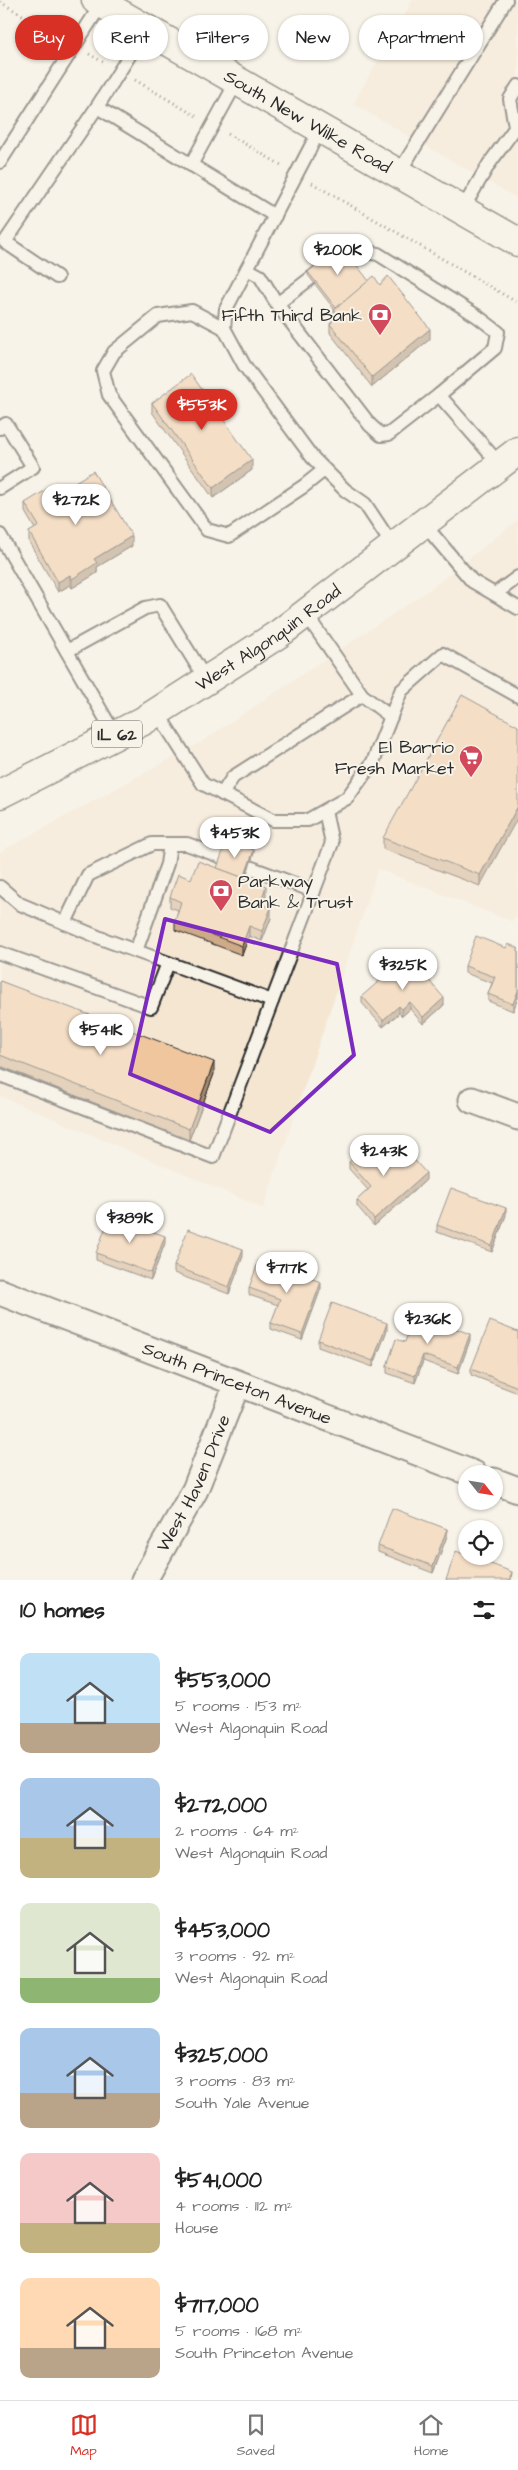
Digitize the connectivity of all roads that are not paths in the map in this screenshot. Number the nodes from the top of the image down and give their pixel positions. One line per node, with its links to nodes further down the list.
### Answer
1 (506, 0): 13 (lane)
2 (99, 2): 3 (main road, South New Wilke Road); 11 (lane)
3 (122, 15)
4 (168, 42): 6 (main road, South New Wilke Road)
5 (126, 60): 8 (lane)
6 (237, 81): 10 (main road, South New Wilke Road); 12 (lane)
7 (518, 86): 9 (lane)
8 (97, 108): 12 (lane); 16 (lane)
9 (517, 126): 14 (lane)
10 (320, 129): 13 (main road, South New Wilke Road); 15 (lane)
11 (0, 162)
12 (190, 164): 15 (lane)
13 (398, 174): 14 (main road, South New Wilke Road)
14 (462, 210): 17 (main road, South New Wilke Road)
15 (275, 216): 18 (lane)
16 (2, 241): 19 (lane)
17 (518, 242)
18 (247, 269): 20 (lane); 21 (lane)
19 (58, 277)
20 (277, 304): 22 (lane); 22 (lane)
21 (224, 328): 25 (lane); 25 (lane)
22 (440, 395): 24 (lane)
23 (0, 428): 26 (lane)
24 (509, 458): 27 (main road, West Algonquin Road / IL 62)
25 (324, 470): 29 (lane)
26 (0, 488)
27 (423, 523): 29 (main road, West Algonquin Road / IL 62); 31 (lane)
28 (0, 535): 34 (lane)
29 (393, 546): 33 (main road, West Algonquin Road / IL 62)
30 (518, 577): 31 (lane)
31 (495, 594): 32 (lane)
32 (518, 608)
33 (305, 614): 35 (main road, West Algonquin Road / IL 62); 36 (lane)
34 (67, 651): 35 (lane); 40 (lane)
35 (206, 680): 38 (main road, West Algonquin Road / IL 62)
36 (362, 695): 39 (lane); 42 (lane)
37 (518, 696): 39 (lane)
38 (158, 712): 40 (main road, West Algonquin Road / IL 62); 42 (lane)
39 (391, 717): 43 (lane)
40 (115, 735): 41 (main road, West Algonquin Road / IL 62)
41 (0, 794)
42 (222, 794): 43 (lane)
43 (325, 810): 46 (lane)
44 (170, 844): 46 (lane); 47 (lane); 48 (lane)
45 (0, 887): 47 (lane)
46 (314, 891): 51 (lane)
47 (65, 923): 48 (lane)
48 (136, 951): 50 (lane)
49 (0, 953): 50 (lane)
50 (168, 963): 51 (lane)
51 (272, 1001): 52 (lane)
52 (0, 1075)
53 (472, 1100): 54 (street)
54 (518, 1117)
55 (0, 1292): 56 (street, South Princeton Avenue)
56 (238, 1384): 57 (street, South Princeton Avenue); 60 (street, West Haven Drive)
57 (458, 1468)
58 (503, 1484): 59 (street)
59 (518, 1490)
60 (144, 1580)

